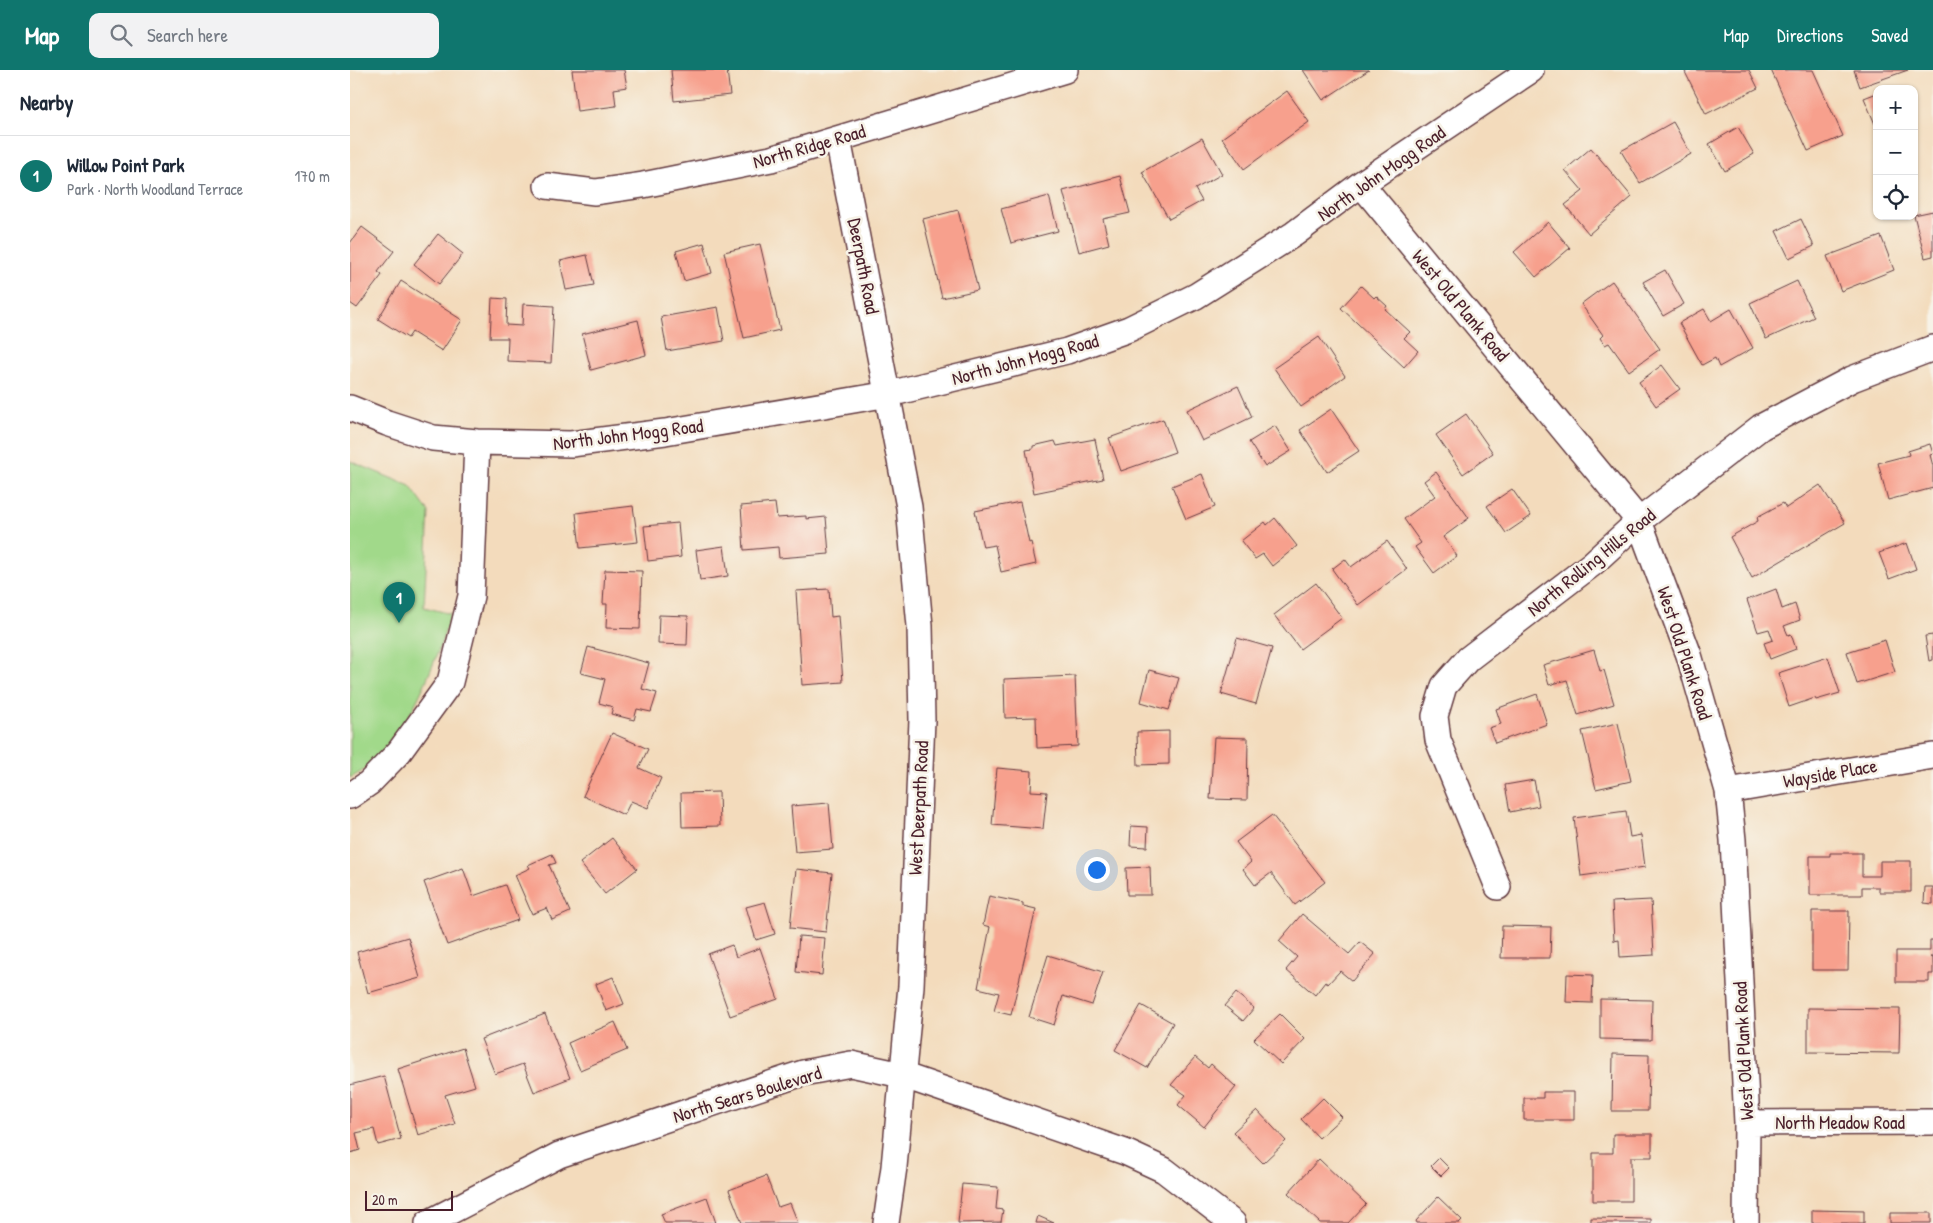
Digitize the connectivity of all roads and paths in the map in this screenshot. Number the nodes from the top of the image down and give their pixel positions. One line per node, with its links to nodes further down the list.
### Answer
1 (1065, 70): 3 (street, North Ridge Road)
2 (1531, 70): 4 (street, North John Mogg Road)
3 (838, 139): 5 (street, North Ridge Road); 7 (street, Deerpath Road)
4 (1361, 184): 7 (street, North John Mogg Road); 10 (street, West Old Plank Road)
5 (547, 186)
6 (1933, 348): 10 (street, North Rolling Hills Road)
7 (889, 394): 9 (street, North John Mogg Road); 15 (street, West Deerpath Road)
8 (350, 408): 9 (street, North John Mogg Road)
9 (477, 442): 13 (street)
10 (1640, 522): 12 (street, West Old Plank Road); 14 (street, North Rolling Hills Road)
11 (1933, 756): 12 (street, Wayside Place)
12 (1728, 790): 17 (street, West Old Plank Road)
13 (350, 796)
14 (1498, 888)
15 (902, 1075): 18 (street, North Sears Boulevard); 19 (street, West Deerpath Road); 20 (street, North Sears Boulevard)
16 (1933, 1122): 17 (street, North Meadow Road)
17 (1747, 1123): 21 (street, West Old Plank Road)
18 (428, 1223)
19 (886, 1223)
20 (1233, 1223)
21 (1746, 1223)

